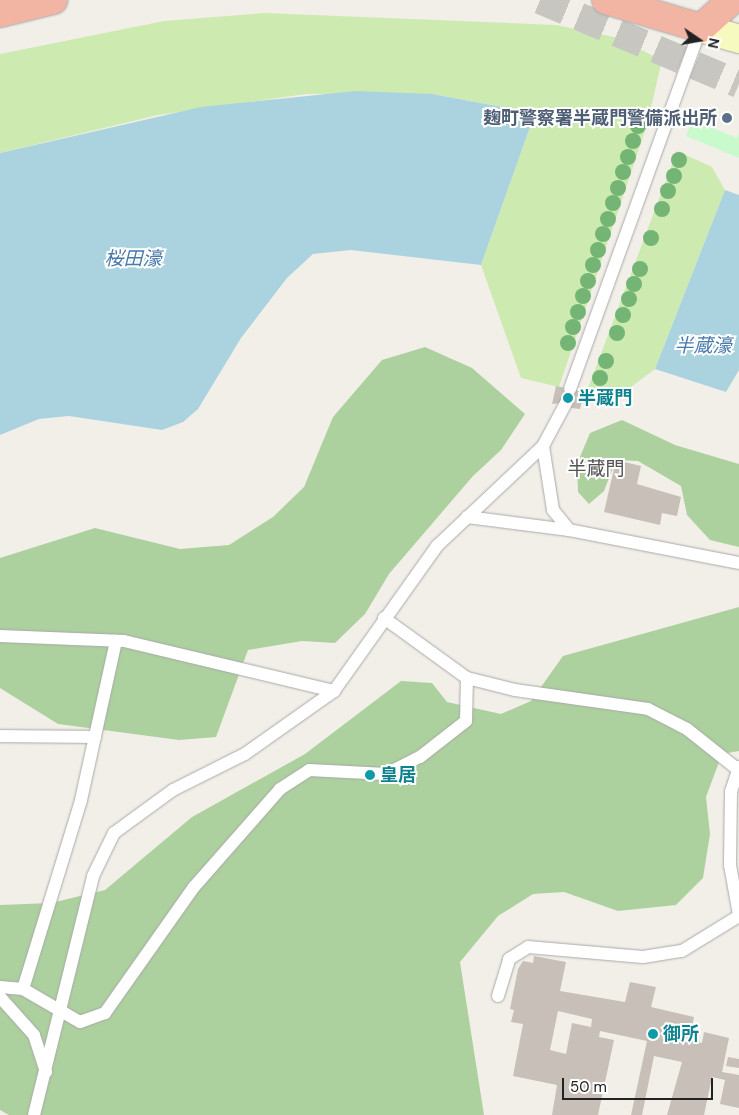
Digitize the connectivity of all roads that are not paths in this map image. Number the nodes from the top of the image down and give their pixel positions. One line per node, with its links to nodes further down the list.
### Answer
1 (53, 0): 5 (highway)
2 (606, 0): 6 (highway)
3 (705, 0): 6 (highway)
4 (732, 0): 6 (highway)
5 (0, 13)
6 (702, 28): 7 (main road); 8 (lane)
7 (739, 39)
8 (543, 446): 9 (lane); 10 (lane)
9 (468, 518): 10 (lane); 12 (lane)
10 (569, 530): 11 (lane)
11 (739, 562)
12 (384, 618): 15 (lane); 16 (lane)
13 (0, 636): 14 (lane)
14 (116, 641): 16 (lane); 18 (lane)
15 (467, 678): 19 (lane); 26 (lane)
16 (334, 692): 26 (lane)
17 (0, 736): 18 (lane)
18 (95, 737): 23 (lane)
19 (738, 768): 20 (lane)
20 (735, 881): 21 (lane)
21 (739, 915): 25 (lane)
22 (0, 987): 23 (lane)
23 (23, 988): 26 (lane)
24 (0, 996): 27 (lane)
25 (498, 996)
26 (61, 1013): 27 (lane)
27 (46, 1072): 28 (lane)
28 (34, 1115)

